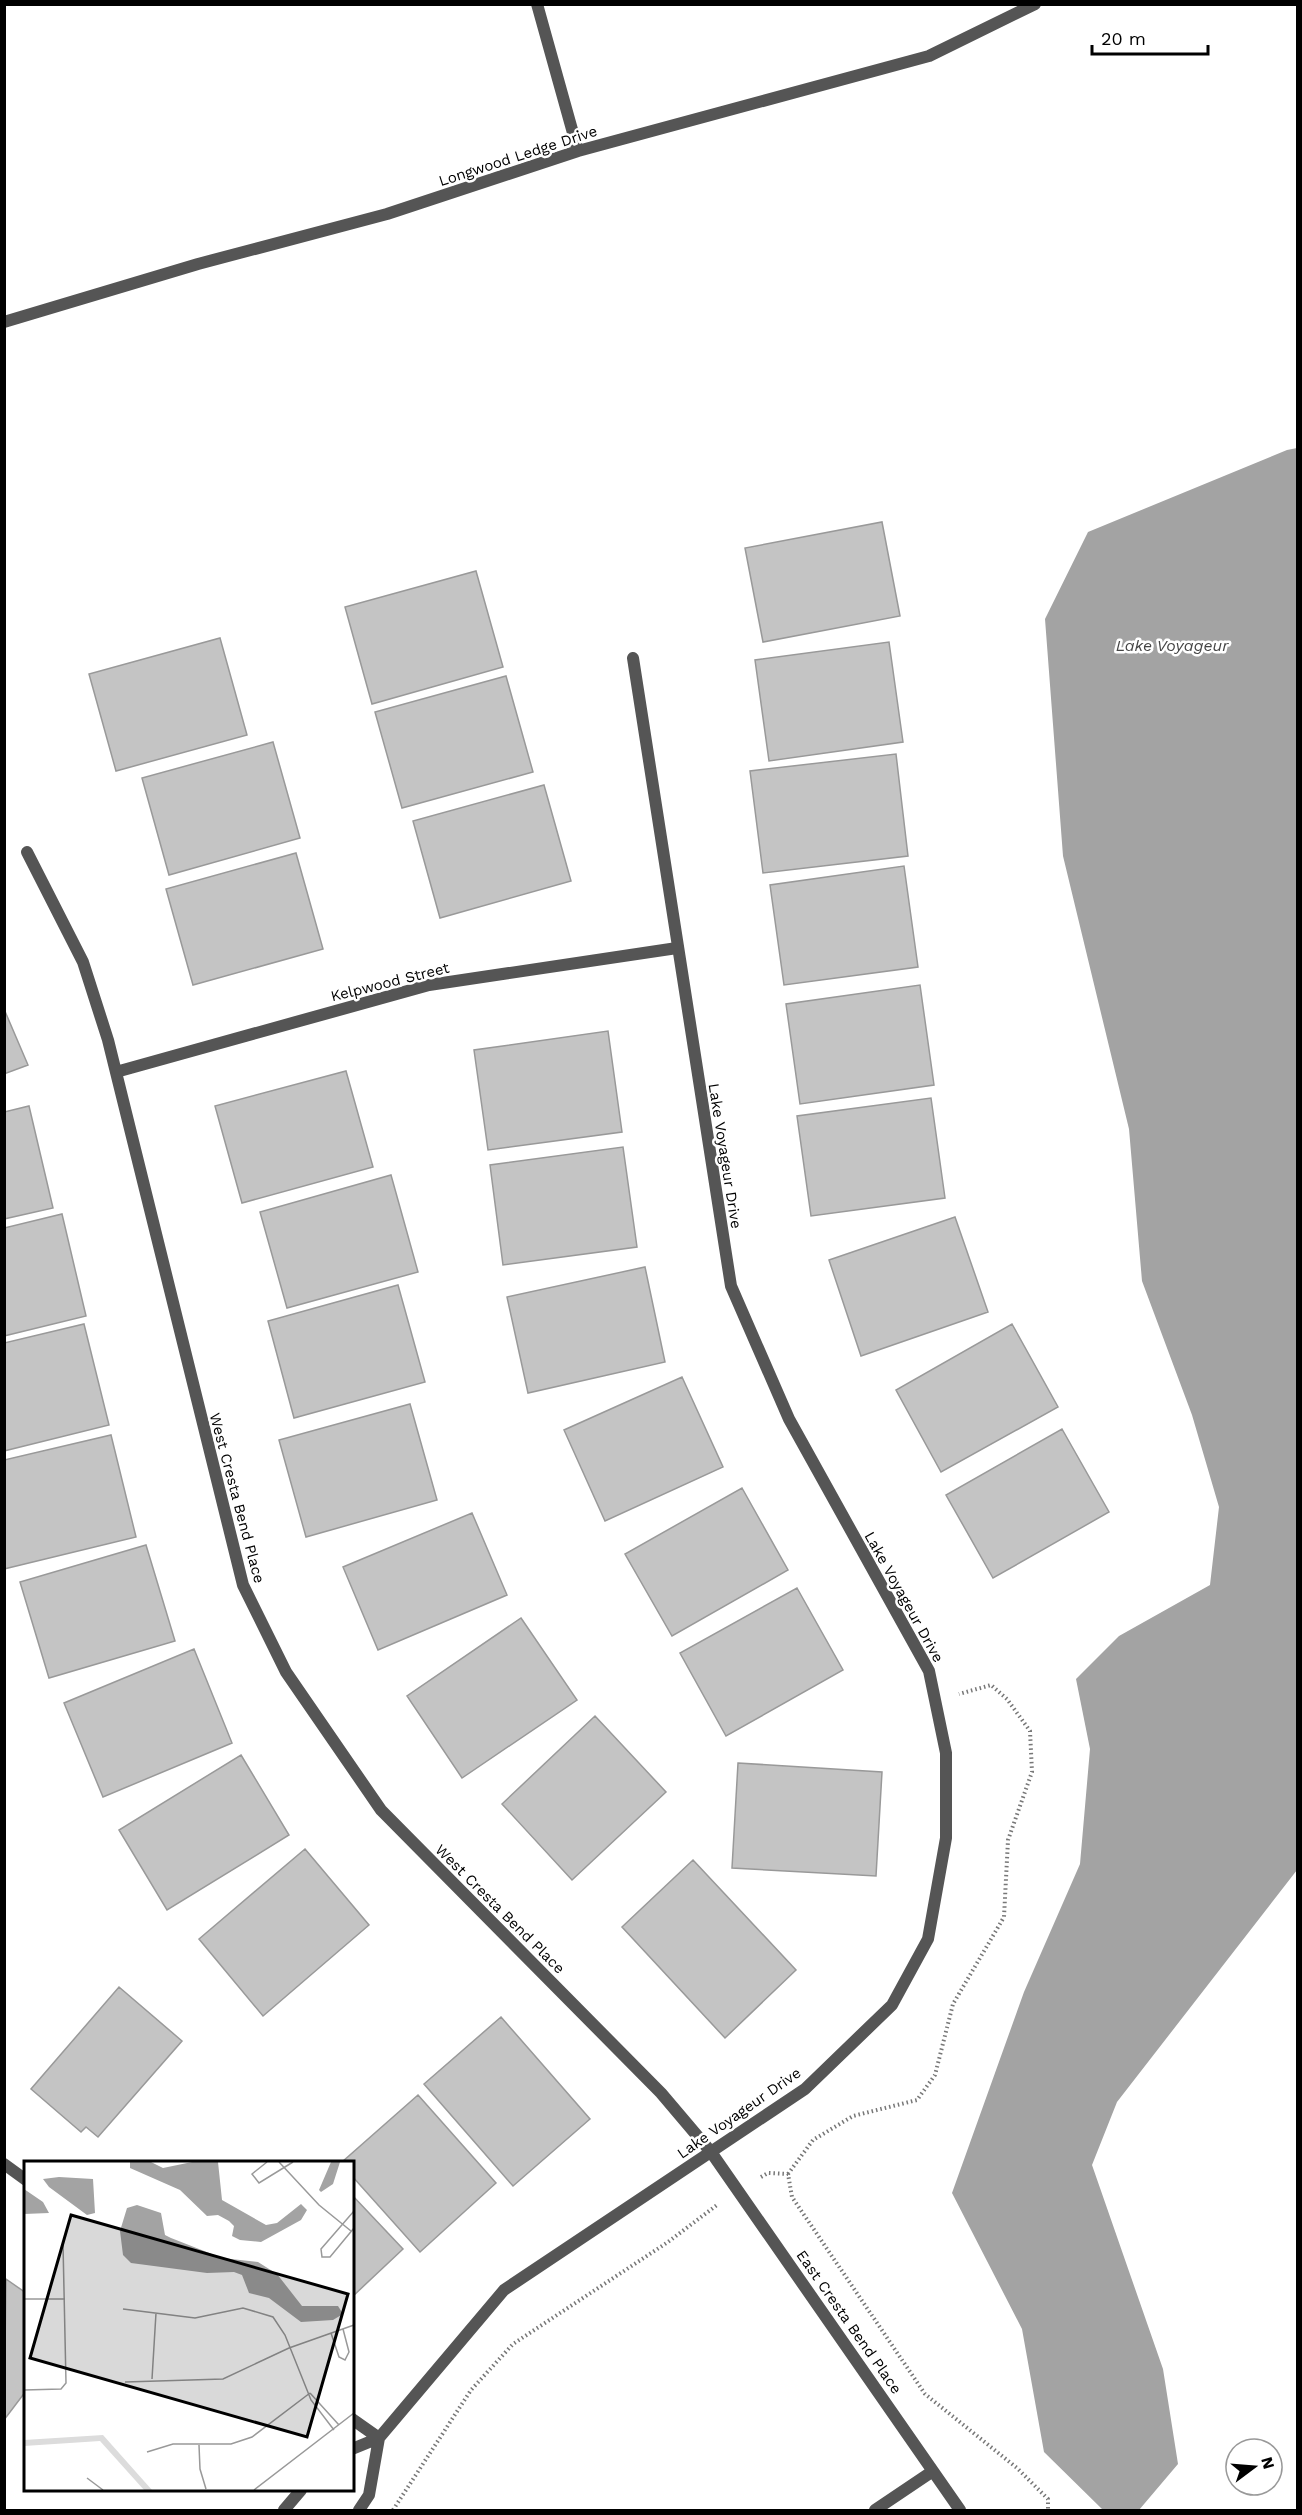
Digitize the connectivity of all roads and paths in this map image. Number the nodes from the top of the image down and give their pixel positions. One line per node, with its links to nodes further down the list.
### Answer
1 (537, 4): 3 (street)
2 (1035, 4): 3 (street, Longwood Ledge Drive)
3 (578, 151): 4 (street, Longwood Ledge Drive)
4 (4, 322)
5 (633, 658): 7 (street, Lake Voyageur Drive)
6 (27, 852): 8 (street, West Cresta Bend Place)
7 (677, 948): 8 (street, Kelpwood Street); 9 (street, Lake Voyageur Drive)
8 (116, 1072): 9 (street, West Cresta Bend Place)
9 (711, 2152): 12 (street, East Cresta Bend Place); 14 (street, Lake Voyageur Drive)
10 (4, 2164): 11 (street)
11 (24, 2179)
12 (738, 2189): 16 (street, East Cresta Bend Place); 20 (path); 23 (path)
13 (354, 2420): 14 (street)
14 (379, 2438): 15 (street, Lake Voyageur Drive); 19 (street)
15 (354, 2448)
16 (933, 2472): 21 (street); 22 (street, East Cresta Bend Place)
17 (300, 2491): 18 (street)
18 (284, 2511)
19 (359, 2511)
20 (393, 2511)
21 (875, 2511)
22 (960, 2511)
23 (1048, 2511)

